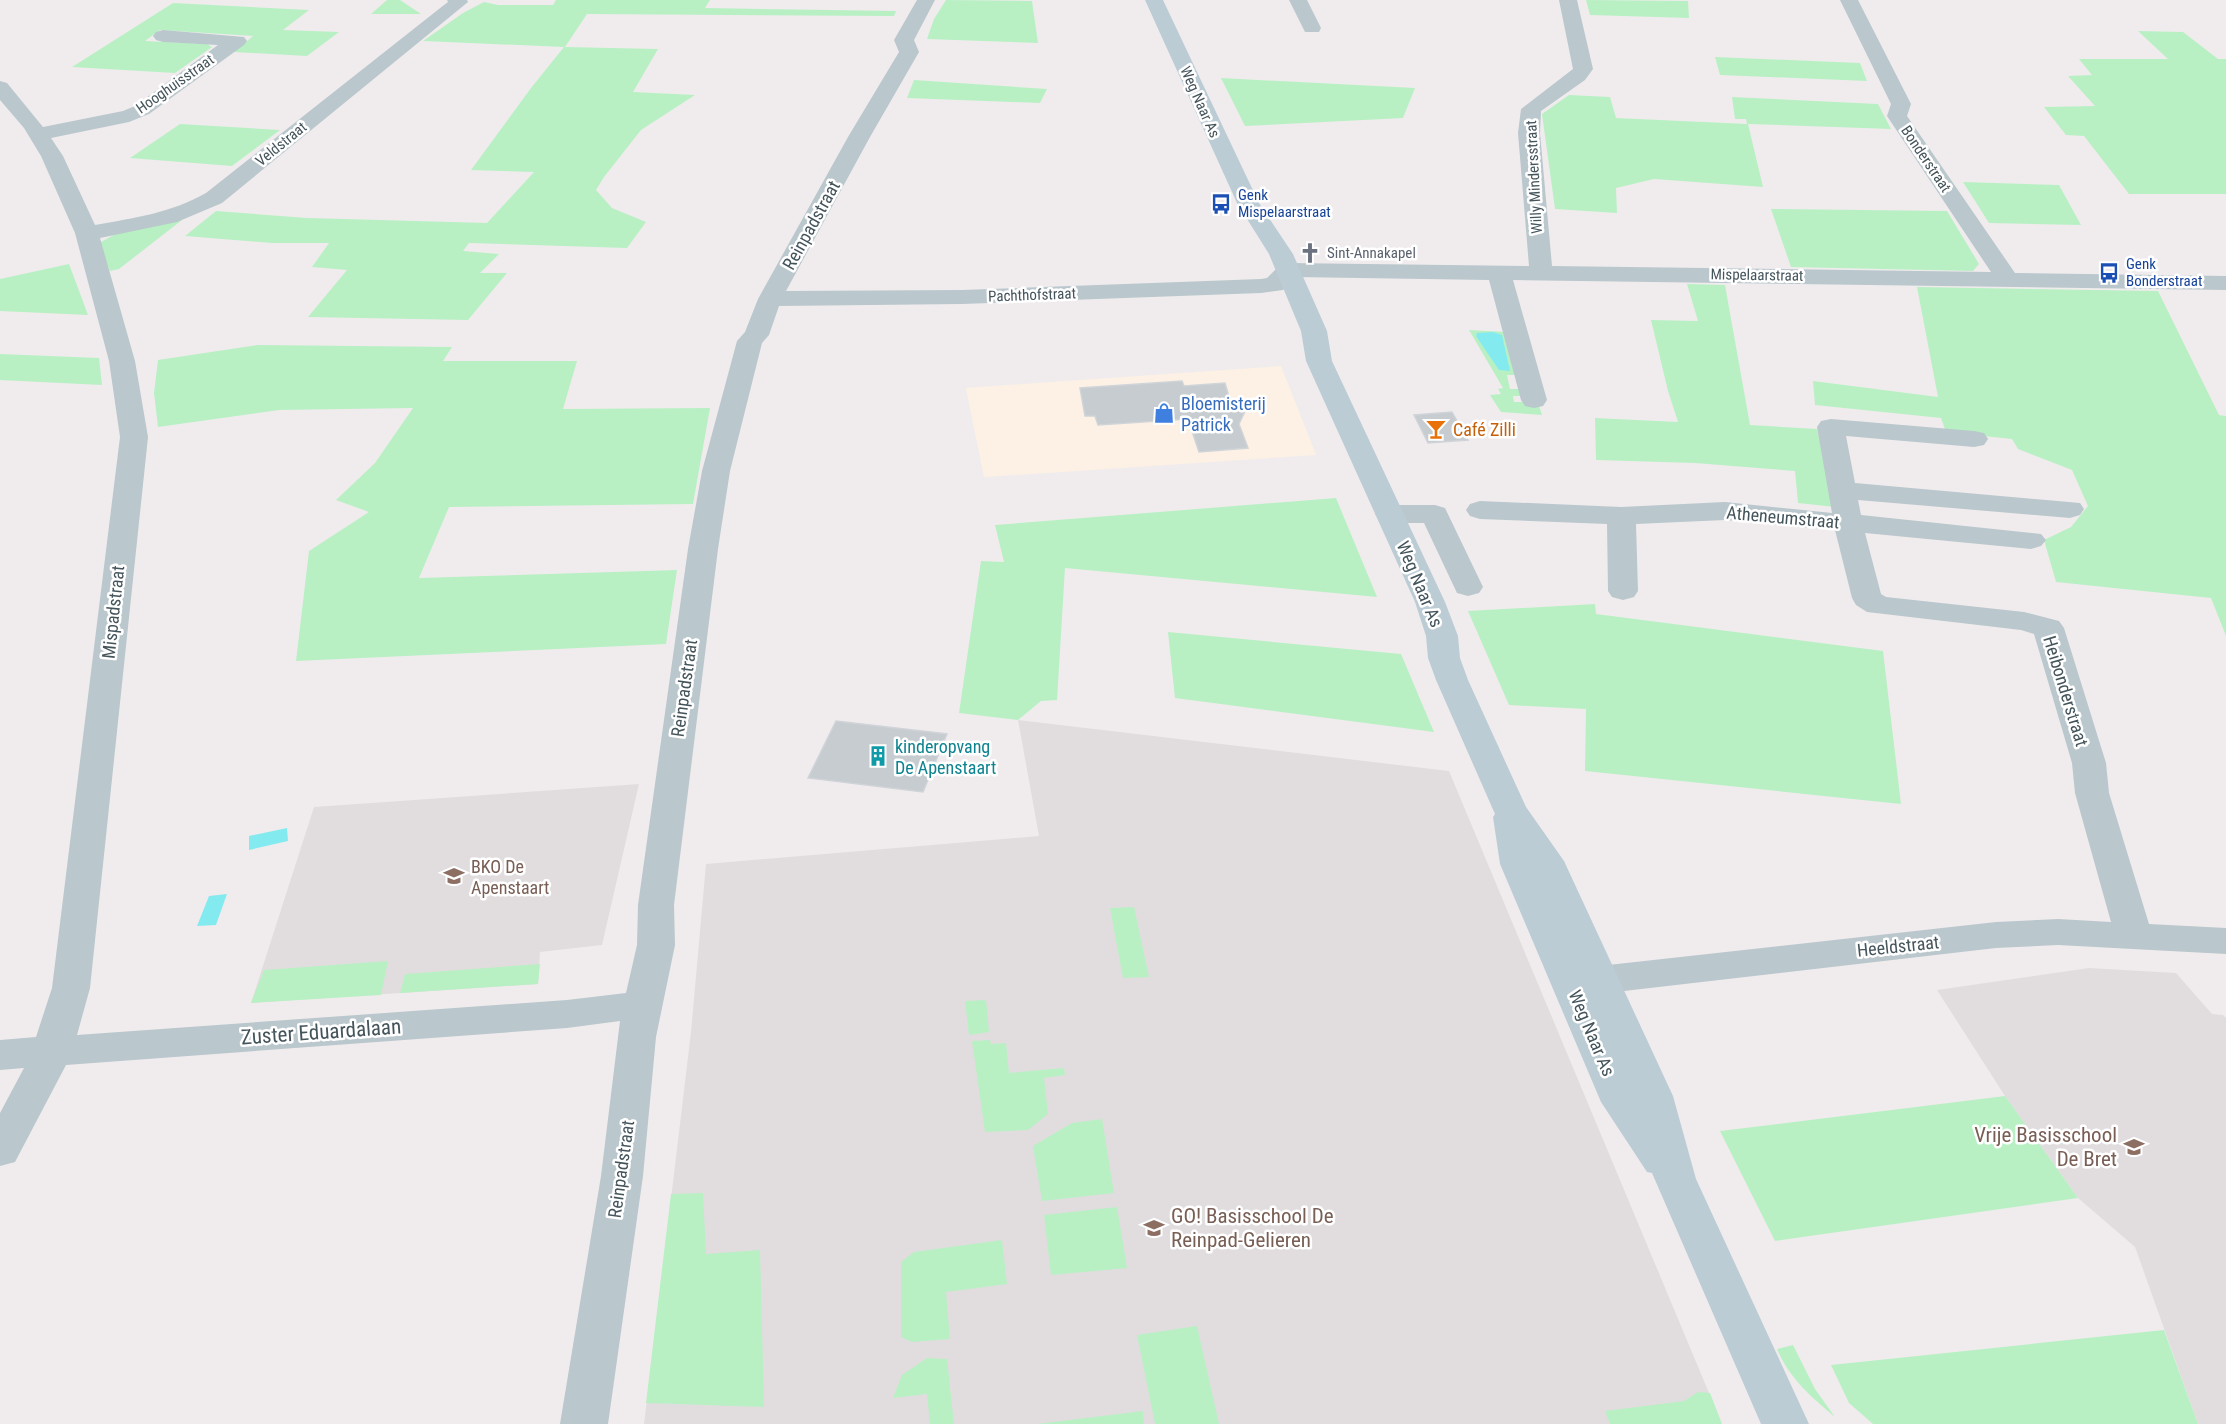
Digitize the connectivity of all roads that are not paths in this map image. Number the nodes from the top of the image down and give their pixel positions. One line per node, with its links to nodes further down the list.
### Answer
1 (926, 0): 18 (street, Reinpadstraat)
2 (1154, 0): 15 (main road, Weg Naar As)
3 (1298, 0): 8 (street)
4 (1568, 0): 14 (street, Willy Mindersstraat)
5 (1849, 0): 16 (street, Bonderstraat)
6 (427, 4): 7 (street, Veldstraat)
7 (454, 4): 12 (street, Veldstraat)
8 (1312, 28)
9 (163, 36): 11 (street, Hooghuisstraat)
10 (0, 87): 11 (street, Mispadstraat)
11 (38, 134): 12 (street, Mispadstraat)
12 (87, 233): 34 (street, Mispadstraat)
13 (1498, 273): 14 (street, Mispelaarstraat); 15 (street, Mispelaarstraat); 19 (street)
14 (1541, 273): 16 (street, Mispelaarstraat)
15 (1281, 277): 18 (street, Pachthofstraat); 24 (main road, Weg Naar As)
16 (2007, 278): 17 (street, Mispelaarstraat)
17 (2226, 283)
18 (770, 299): 33 (street, Reinpadstraat)
19 (1534, 400)
20 (1974, 439): 21 (street, Atheneumstraat)
21 (1842, 490): 23 (street); 26 (street, Atheneumstraat)
22 (1480, 510): 25 (street, Atheneumstraat)
23 (2070, 510)
24 (1389, 514): 28 (street); 32 (main road, Weg Naar As)
25 (1621, 516): 26 (street, Atheneumstraat); 29 (street)
26 (1848, 523): 27 (street); 30 (street, Heibonderstraat)
27 (2031, 540)
28 (1468, 587)
29 (1623, 591)
30 (2134, 935): 31 (street, Heeldstraat); 32 (street, Heeldstraat)
31 (2223, 945)
32 (1586, 982): 38 (main road, Weg Naar As)
33 (641, 1009): 34 (street, Zuster Eduardalaan); 37 (street, Reinpadstraat)
34 (52, 1052): 35 (street, Zuster Eduardalaan); 36 (street, Mispadstraat)
35 (0, 1055)
36 (0, 1150)
37 (584, 1424)
38 (1785, 1424)

